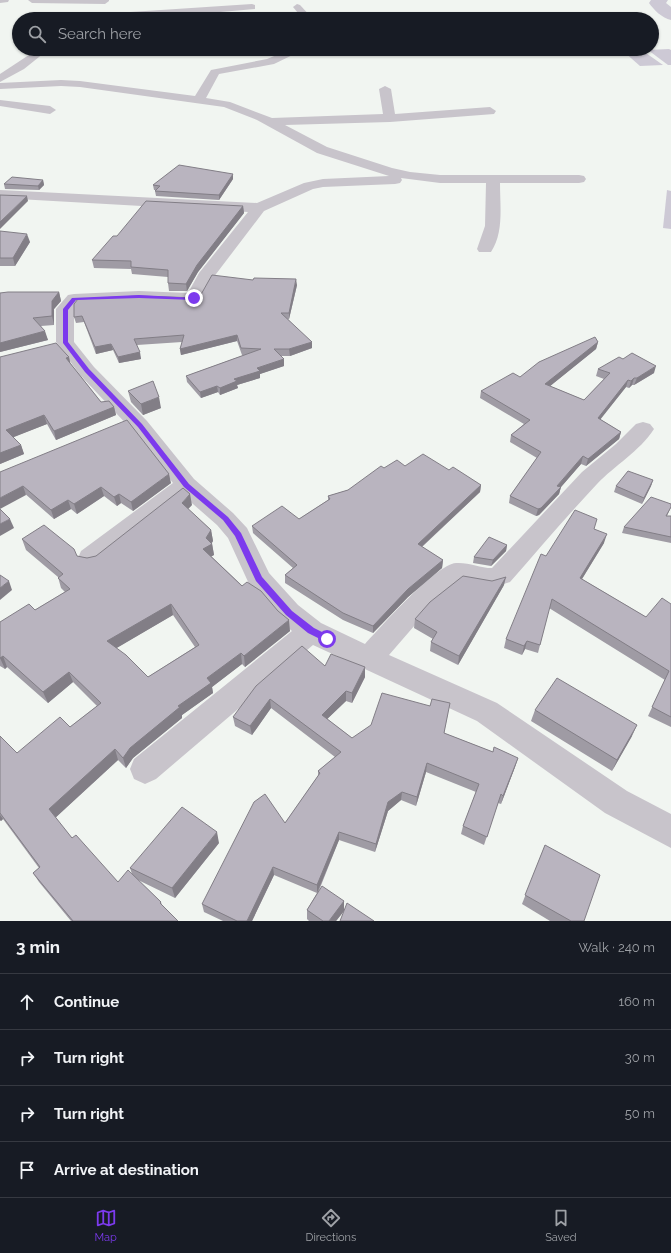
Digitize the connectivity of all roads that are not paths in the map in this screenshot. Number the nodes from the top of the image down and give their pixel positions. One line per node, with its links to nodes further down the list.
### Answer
1 (0, 0): 2 (street)
2 (5, 0)
3 (32, 0): 4 (street)
4 (105, 1): 7 (street)
5 (252, 6): 8 (street)
6 (297, 6): 9 (street)
7 (92, 12)
8 (185, 12)
9 (302, 12)
10 (35, 56): 12 (street)
11 (284, 56): 15 (street)
12 (0, 80)
13 (0, 86): 15 (street)
14 (385, 89): 19 (street)
15 (199, 100): 20 (street)
16 (0, 103): 17 (street)
17 (50, 110)
18 (490, 111): 19 (street)
19 (390, 118): 20 (street)
20 (269, 122): 21 (street)
21 (424, 178): 22 (street); 25 (street)
22 (493, 179): 23 (street); 26 (street)
23 (579, 179)
24 (0, 194): 25 (street)
25 (259, 208): 28 (street)
26 (485, 249)
27 (643, 429): 31 (street)
28 (186, 486): 29 (street); 30 (street)
29 (90, 558)
30 (311, 631): 31 (street); 32 (street)
31 (369, 658): 33 (street)
32 (145, 769)
33 (671, 832)

